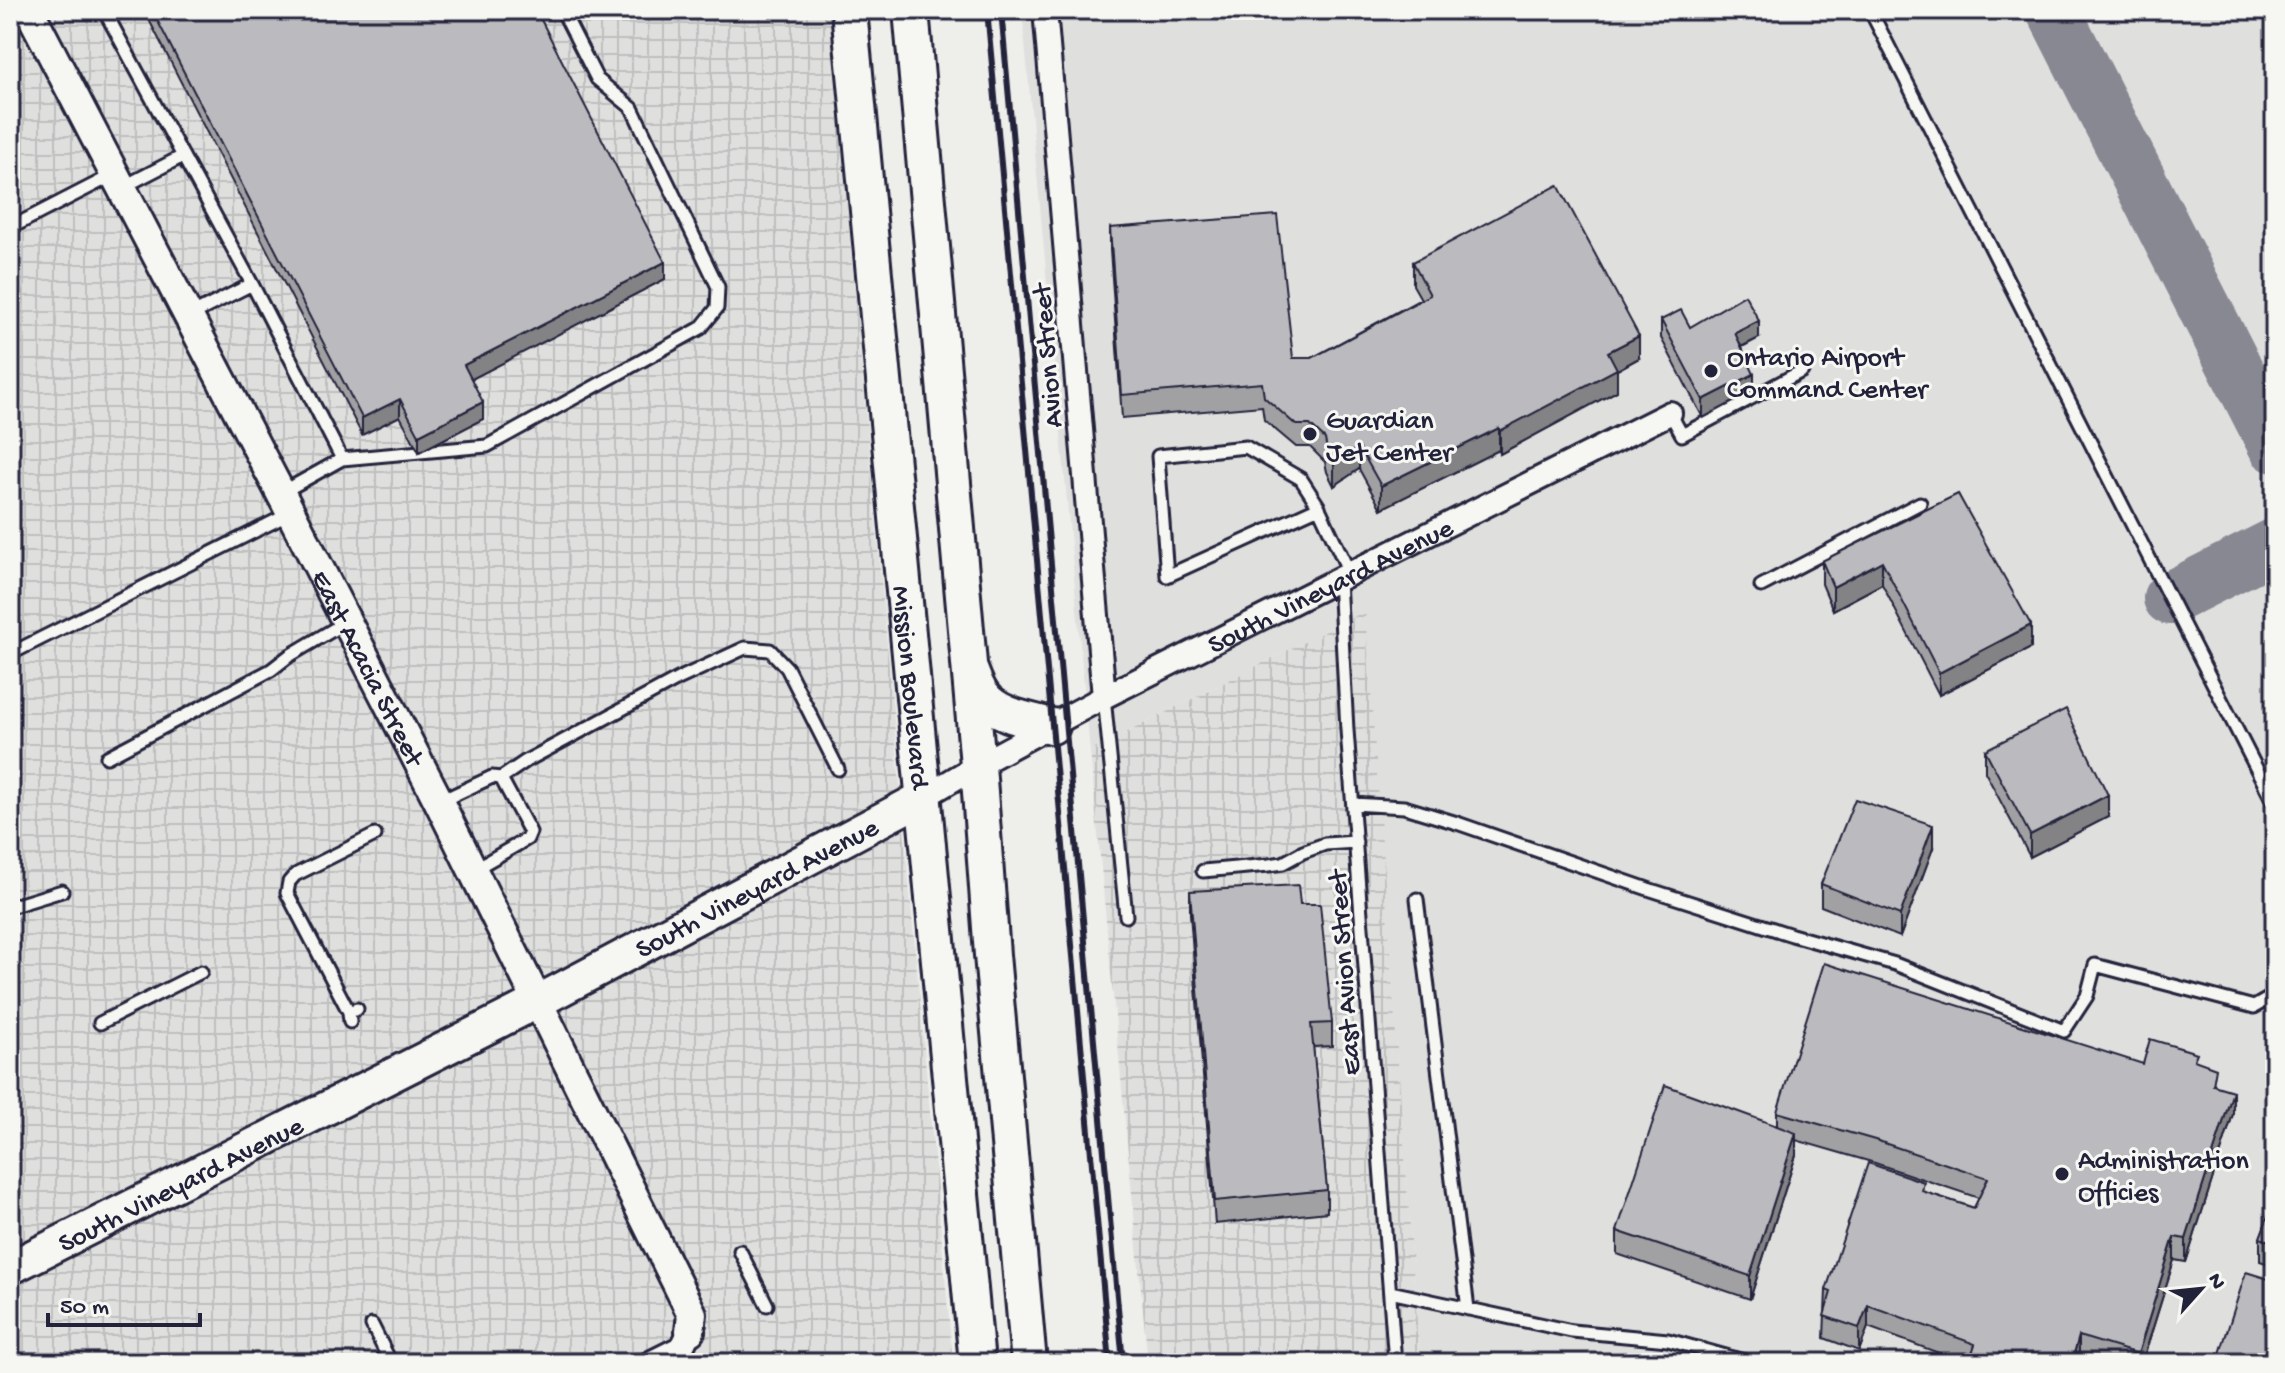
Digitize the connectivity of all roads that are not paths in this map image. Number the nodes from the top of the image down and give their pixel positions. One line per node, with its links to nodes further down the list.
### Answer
1 (104, 10): 8 (lane)
2 (562, 10): 15 (lane)
3 (849, 10): 30 (main road, Mission Boulevard)
4 (911, 10): 23 (main road, Mission Boulevard)
5 (1045, 10): 24 (street, Avion Street)
6 (1870, 10): 33 (lane)
7 (35, 12): 9 (street, East Acacia Street)
8 (183, 156): 9 (lane); 11 (lane)
9 (118, 181): 10 (lane); 12 (street, East Acacia Street)
10 (10, 228)
11 (252, 284): 12 (lane); 15 (lane)
12 (189, 316): 16 (street, East Acacia Street)
13 (1802, 371): 14 (lane)
14 (1670, 413): 19 (street, South Vineyard Avenue)
15 (342, 459): 16 (lane)
16 (286, 503): 21 (street, East Acacia Street); 22 (lane)
17 (1920, 503): 20 (lane)
18 (1319, 507): 18 (lane); 19 (lane)
19 (1345, 577): 24 (street, South Vineyard Avenue); 32 (lane, East Avion Street)
20 (1761, 586)
21 (347, 622): 26 (lane); 31 (street, East Acacia Street)
22 (10, 654)
23 (970, 667): 25 (main road); 27 (main road, Mission Boulevard)
24 (1104, 697): 25 (street, South Vineyard Avenue); 41 (lane)
25 (1052, 726): 27 (street, South Vineyard Avenue)
26 (107, 757)
27 (978, 765): 30 (street, South Vineyard Avenue); 59 (main road, Mission Boulevard)
28 (838, 769): 29 (lane)
29 (501, 778): 31 (lane); 36 (lane)
30 (924, 797): 44 (main road, South Vineyard Avenue); 58 (main road, Mission Boulevard)
31 (439, 802): 36 (street, East Acacia Street)
32 (1353, 804): 35 (lane, East Avion Street); 43 (lane)
33 (2275, 805)
34 (375, 835): 45 (lane)
35 (1356, 842): 37 (lane); 49 (lane, East Avion Street)
36 (473, 870): 44 (street, East Acacia Street)
37 (1203, 871)
38 (62, 891): 40 (lane)
39 (1417, 899): 51 (lane)
40 (10, 907)
41 (1126, 916)
42 (201, 972): 46 (lane)
43 (2275, 995)
44 (539, 1001): 48 (main road, South Vineyard Avenue); 53 (street, East Acacia Street)
45 (352, 1014)
46 (100, 1023)
47 (740, 1251): 50 (lane)
48 (10, 1268)
49 (1390, 1292): 51 (lane); 60 (lane, East Avion Street)
50 (767, 1305)
51 (1468, 1309): 61 (lane)
52 (372, 1325): 56 (lane)
53 (690, 1331): 57 (street)
54 (10, 1353): 55 (lane)
55 (15, 1363)
56 (391, 1363)
57 (650, 1363)
58 (977, 1363)
59 (1029, 1363)
60 (1395, 1363)
61 (1751, 1363)

